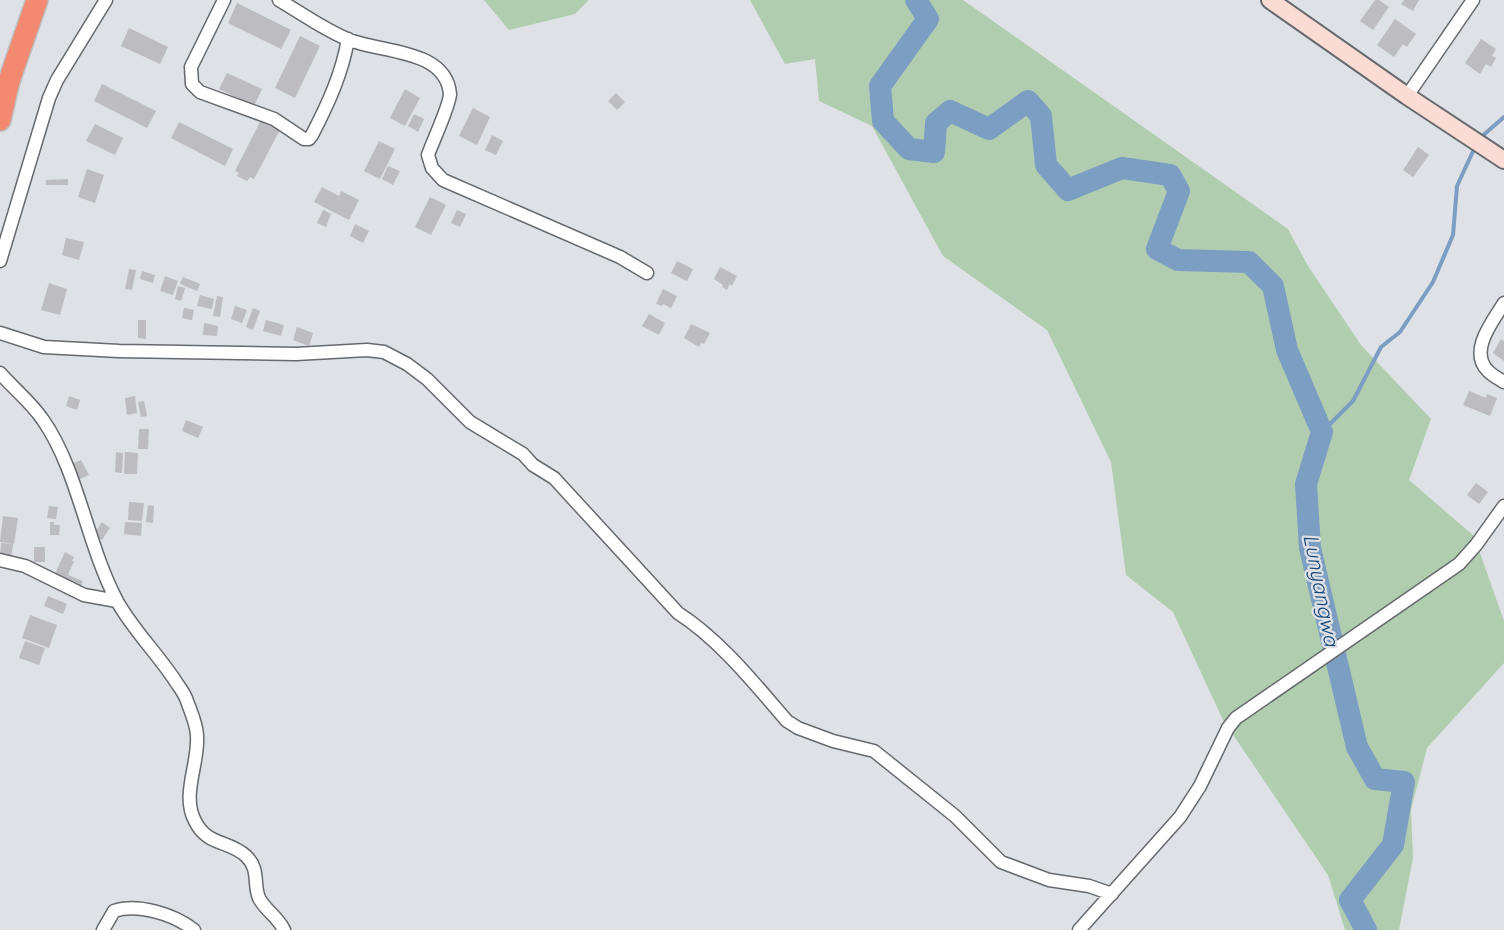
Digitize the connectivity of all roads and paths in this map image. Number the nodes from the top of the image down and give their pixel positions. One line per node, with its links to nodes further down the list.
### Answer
1 (37, 0): 9 (highway)
2 (106, 0): 11 (street)
3 (224, 0): 7 (street)
4 (279, 0): 7 (street)
5 (1269, 0): 8 (street)
6 (1473, 0): 8 (street)
7 (348, 39): 12 (street)
8 (1407, 96): 10 (street)
9 (0, 120)
10 (1504, 160)
11 (0, 261)
12 (647, 273)
13 (1504, 303): 16 (street)
14 (0, 333): 20 (street)
15 (0, 373): 19 (street)
16 (1504, 382)
17 (1504, 506): 20 (street)
18 (0, 560): 19 (street)
19 (117, 601): 23 (street)
20 (1112, 894): 24 (street)
21 (103, 930): 22 (street)
22 (194, 930)
23 (284, 930)
24 (1079, 930)

